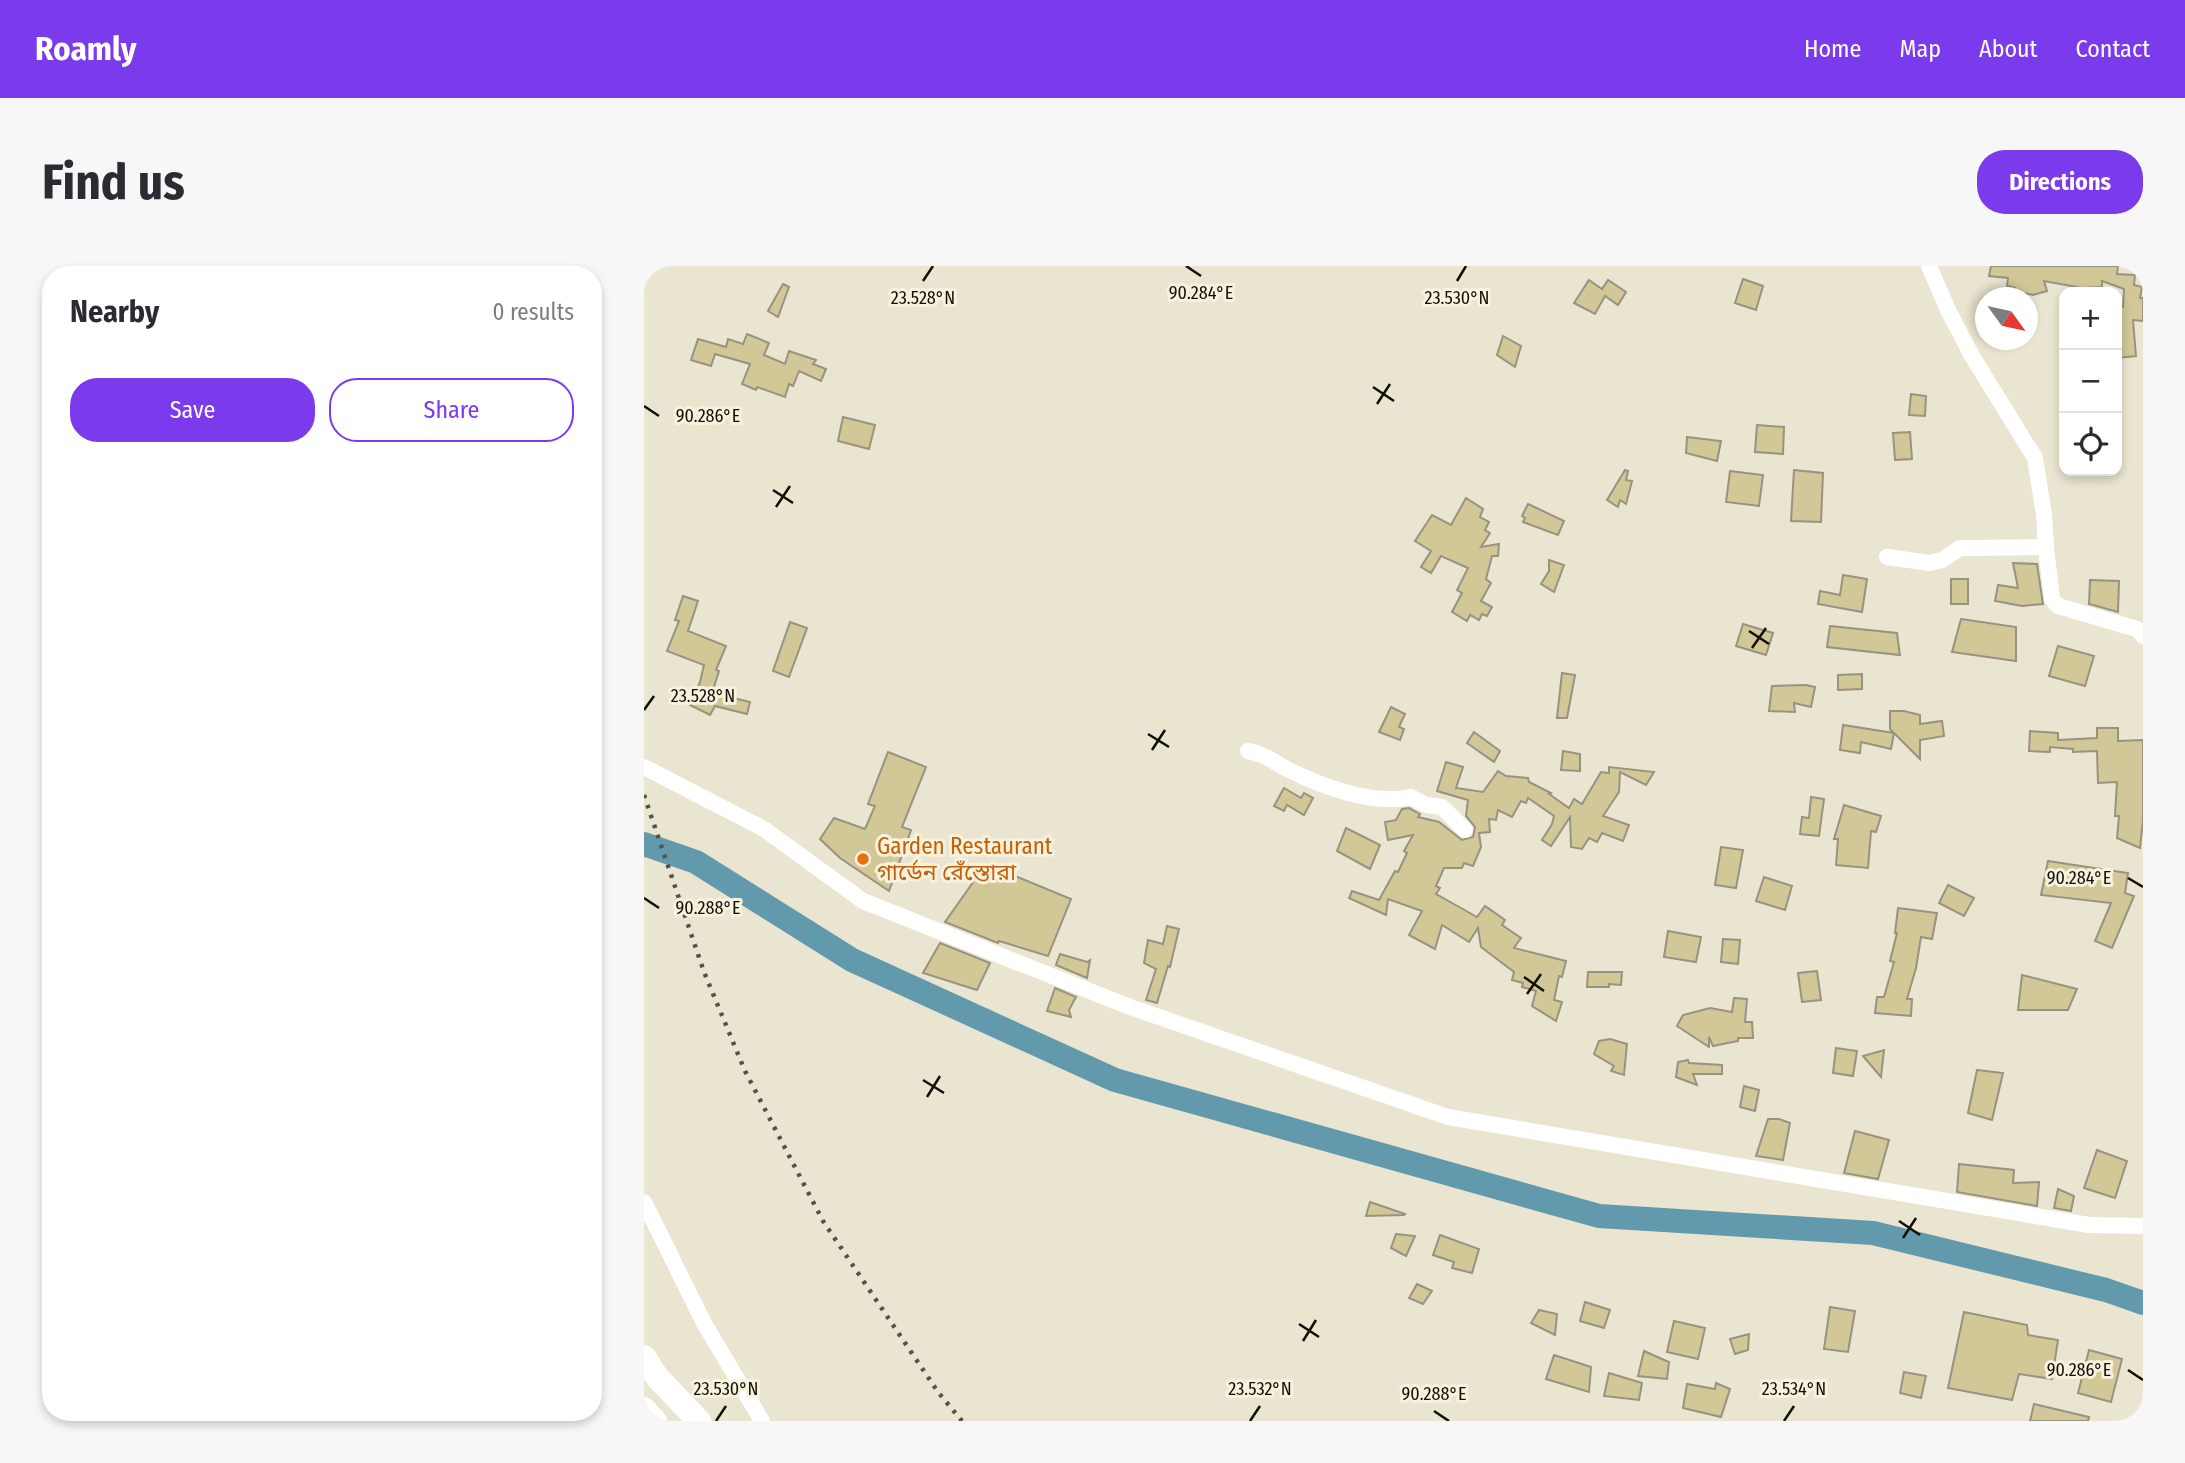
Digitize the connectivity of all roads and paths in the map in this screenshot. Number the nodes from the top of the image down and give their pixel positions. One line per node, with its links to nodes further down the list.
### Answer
1 (1929, 266): 2 (street)
2 (2046, 547): 3 (street); 4 (street)
3 (1887, 558)
4 (2143, 636)
5 (1248, 751): 7 (street)
6 (644, 767): 9 (street)
7 (1465, 830)
8 (644, 1202): 14 (street)
9 (2143, 1226)
10 (644, 1357): 13 (highway)
11 (644, 1409): 12 (highway)
12 (655, 1421)
13 (699, 1421)
14 (762, 1421)

